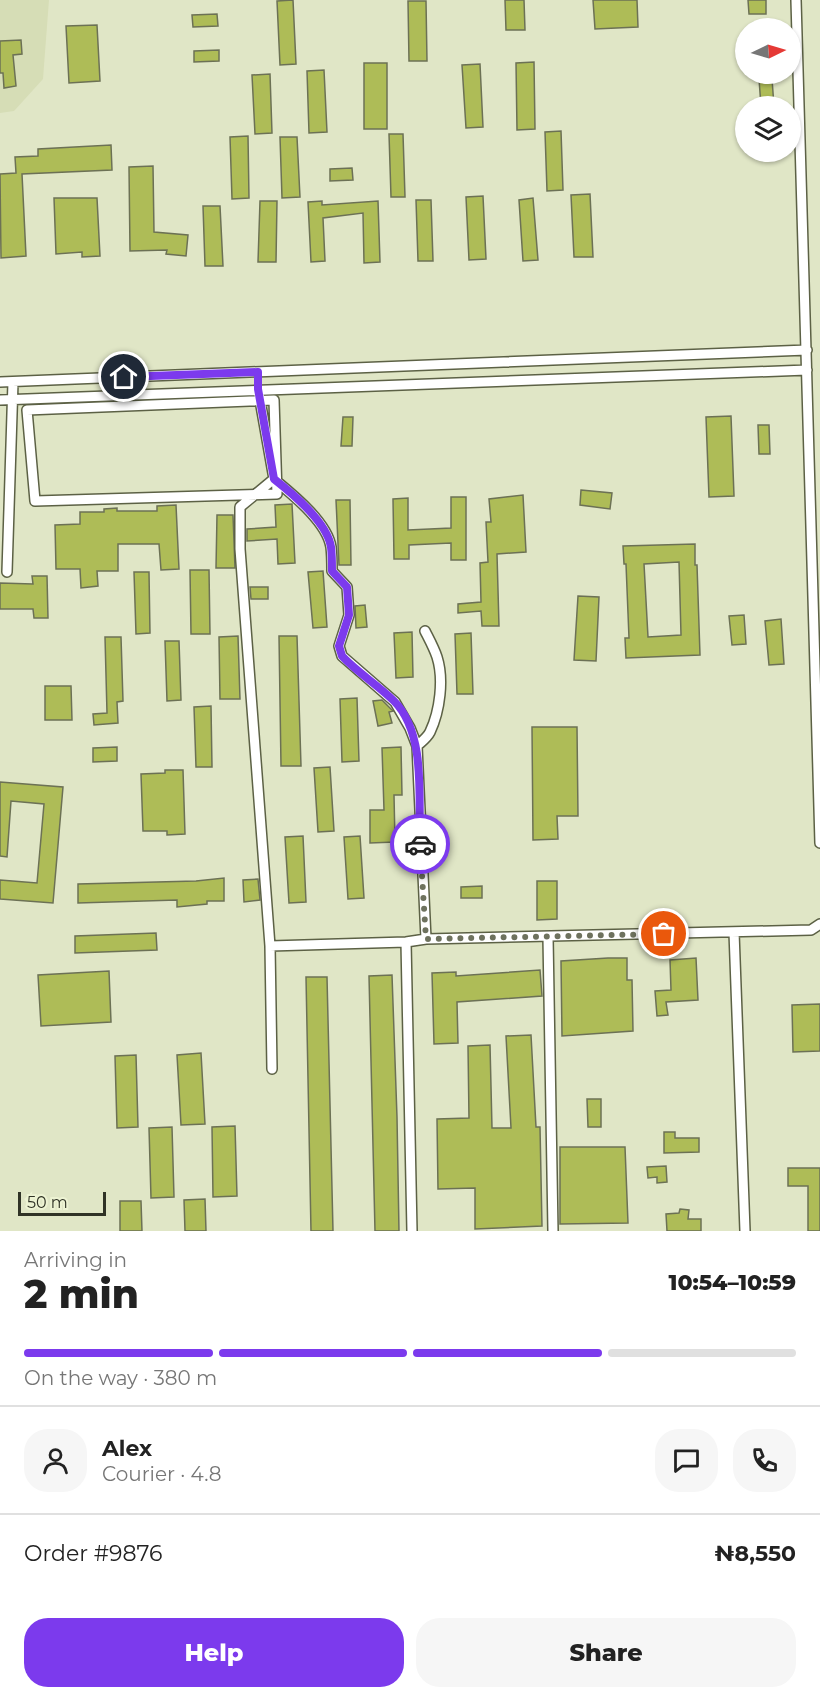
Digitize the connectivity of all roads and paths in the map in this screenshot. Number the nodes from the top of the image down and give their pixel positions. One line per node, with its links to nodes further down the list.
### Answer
1 (796, 0): 2 (street)
2 (807, 350): 3 (street); 4 (street)
3 (807, 370): 7 (street); 14 (street)
4 (258, 372): 6 (street); 7 (lane)
5 (0, 382): 6 (street)
6 (13, 382): 8 (street)
7 (258, 389): 8 (street); 11 (street)
8 (12, 399): 9 (street); 12 (street)
9 (0, 400)
10 (27, 410): 10 (street)
11 (274, 479): 15 (street); 22 (street)
12 (7, 572)
13 (424, 631): 15 (street)
14 (817, 655): 16 (street)
15 (417, 746): 20 (street)
16 (820, 843)
17 (820, 924): 18 (street)
18 (734, 932): 19 (street); 26 (street)
19 (548, 937): 20 (street); 25 (street)
20 (426, 939): 21 (street)
21 (406, 942): 22 (street); 24 (street)
22 (270, 946): 23 (street)
23 (272, 1070)
24 (412, 1231)
25 (553, 1231)
26 (745, 1231)

